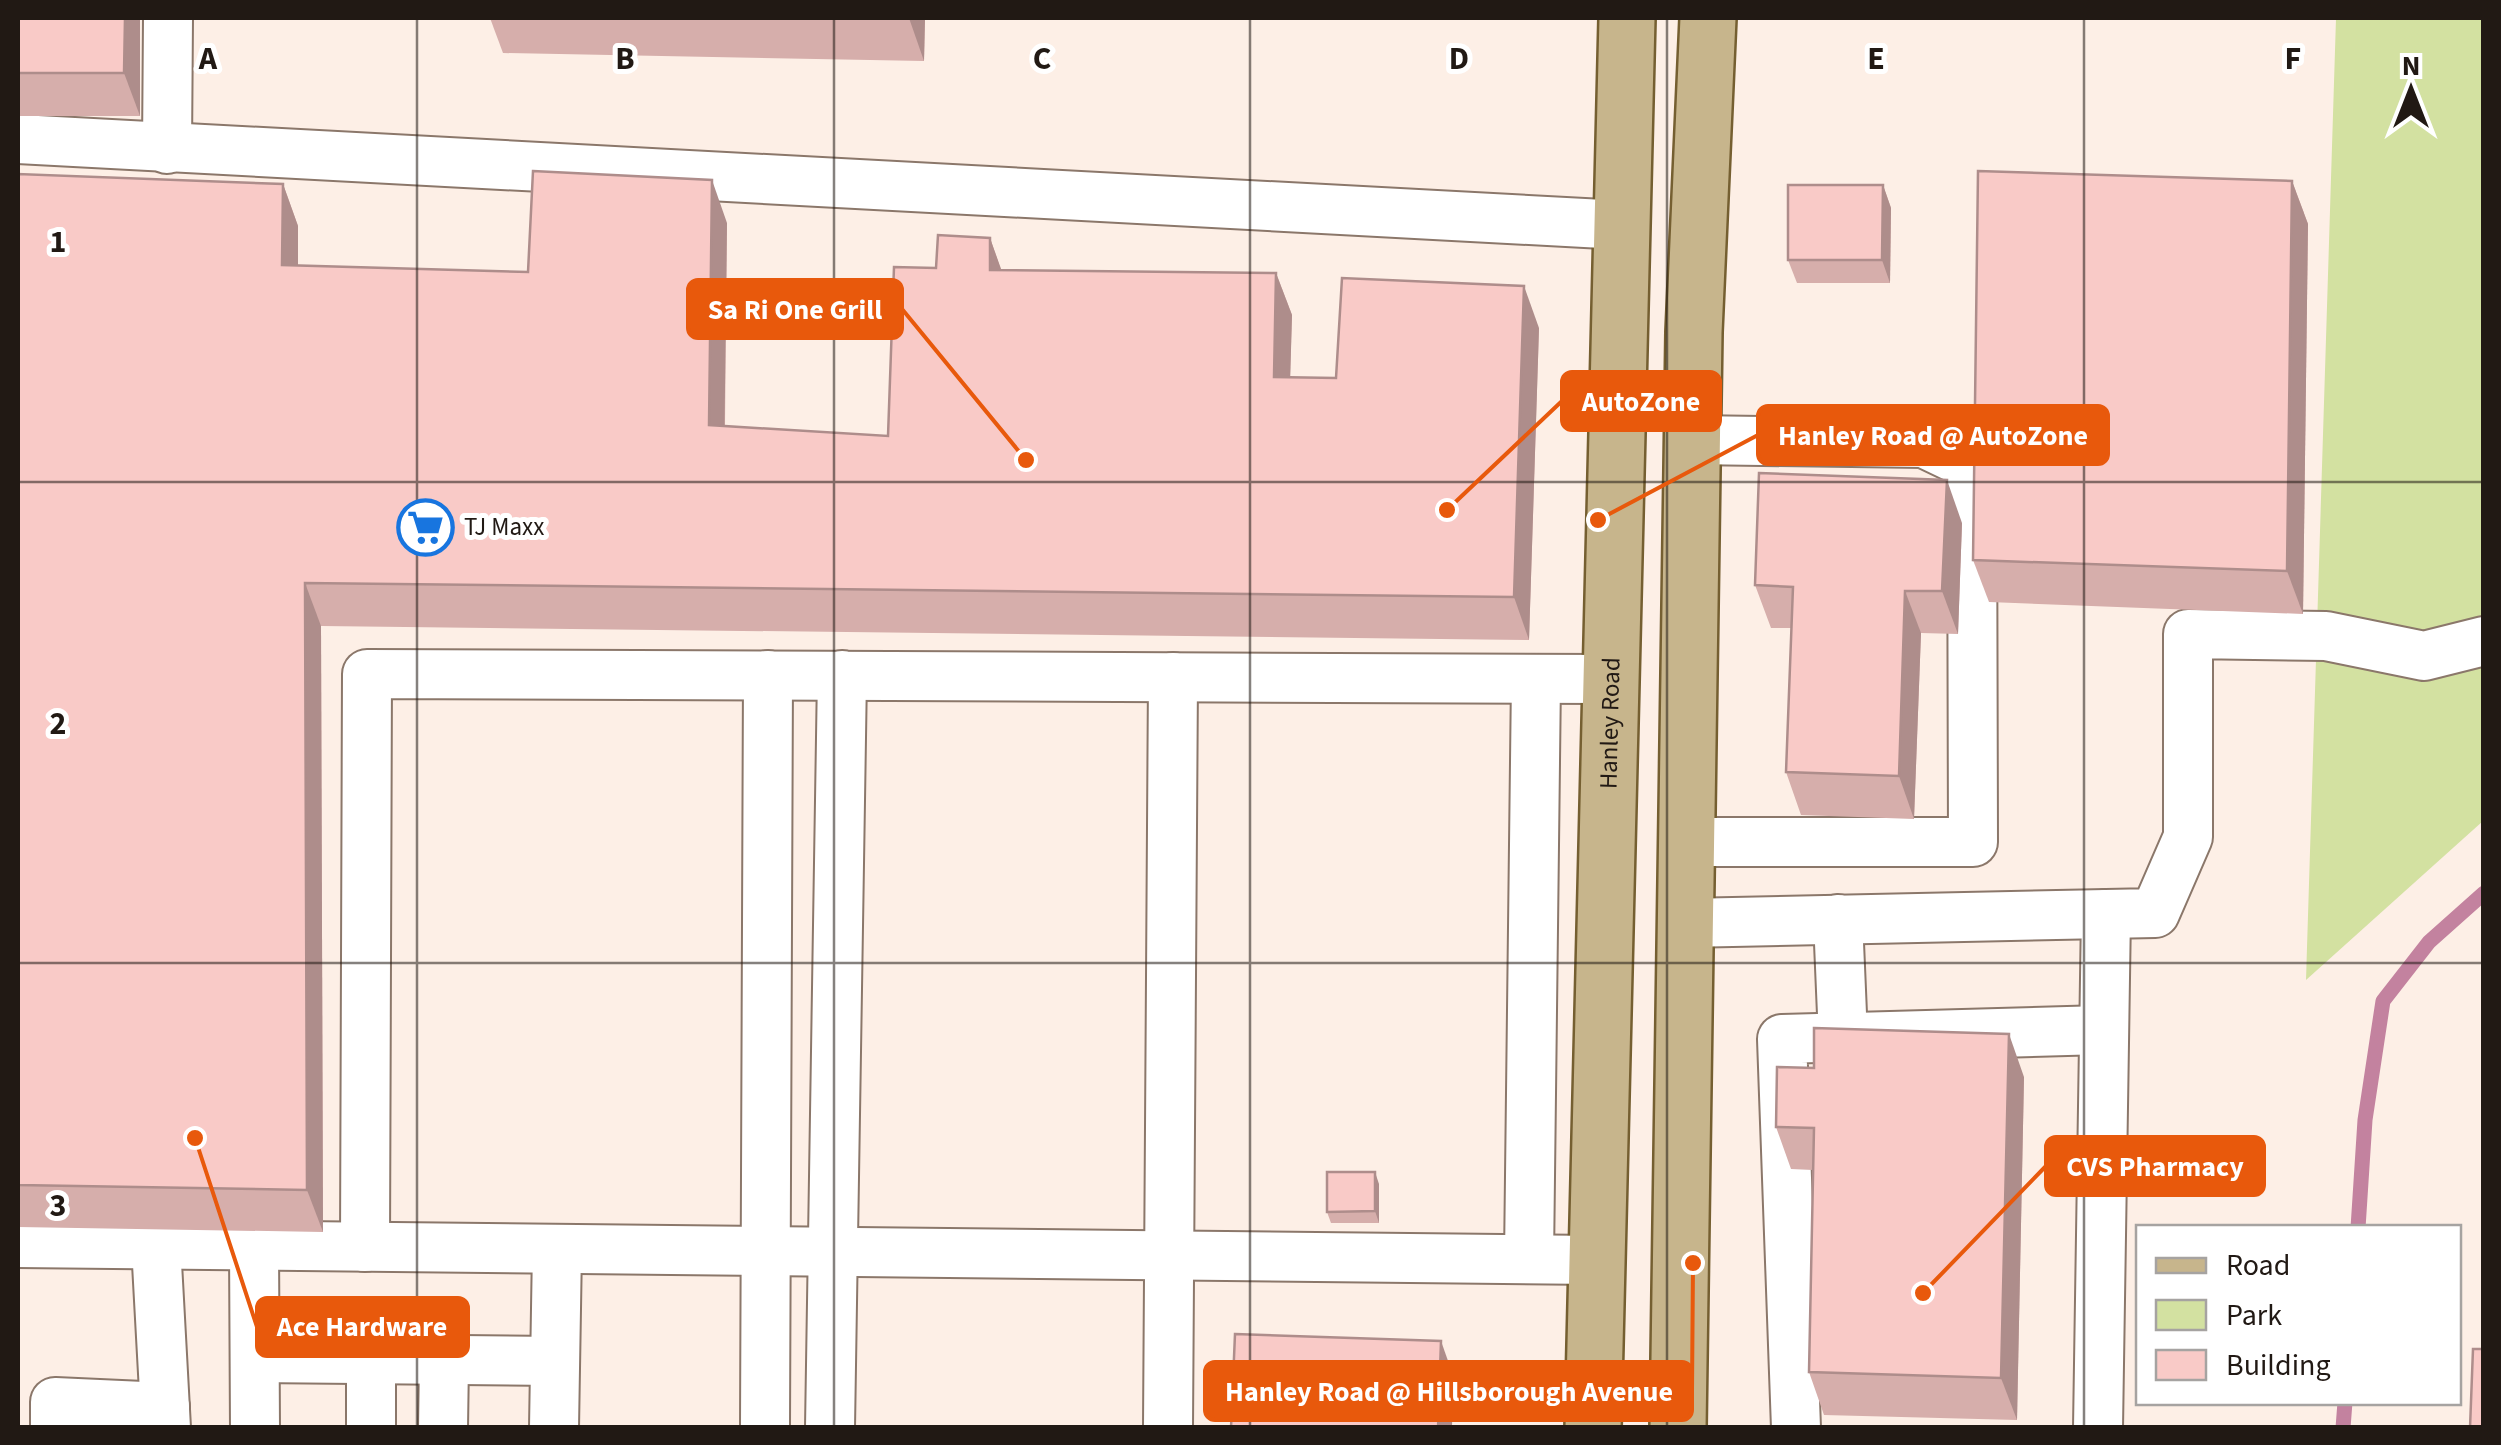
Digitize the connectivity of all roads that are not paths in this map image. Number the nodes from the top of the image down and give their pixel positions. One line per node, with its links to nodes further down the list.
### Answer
1 (168, 18): 5 (lane)
2 (1627, 18): 6 (main road, Hanley Road)
3 (1708, 18): 7 (main road)
4 (18, 140): 5 (lane)
5 (167, 149): 6 (lane)
6 (1622, 224): 13 (main road, Hanley Road)
7 (1692, 440): 14 (main road); 15 (lane)
8 (2484, 642): 16 (lane)
9 (768, 675): 10 (lane); 25 (lane); 27 (lane)
10 (842, 675): 11 (lane); 28 (lane)
11 (1173, 677): 12 (lane); 29 (lane)
12 (1536, 678): 13 (lane); 30 (lane)
13 (1608, 678): 14 (main road); 19 (main road, Hanley Road)
14 (1689, 680): 15 (main road)
15 (1686, 842): 18 (main road)
16 (2106, 914): 17 (lane); 20 (lane)
17 (1838, 920): 18 (lane); 21 (lane)
18 (1685, 923): 19 (main road); 46 (main road)
19 (1603, 924): 31 (main road, Hanley Road)
20 (2103, 1030): 21 (lane); 48 (lane)
21 (1843, 1038): 47 (lane)
22 (18, 1243): 23 (lane)
23 (156, 1244): 24 (lane); 37 (lane)
24 (254, 1246): 25 (lane); 32 (lane)
25 (365, 1247): 26 (lane)
26 (557, 1250): 27 (lane); 35 (lane)
27 (768, 1251): 28 (lane); 42 (lane)
28 (831, 1252): 29 (lane); 43 (lane)
29 (1168, 1256): 30 (lane); 44 (lane)
30 (1529, 1259): 31 (lane)
31 (1597, 1260): 45 (main road, Hanley Road)
32 (255, 1358): 33 (lane); 38 (lane)
33 (371, 1360): 34 (lane); 39 (lane)
34 (444, 1360): 35 (lane); 40 (lane)
35 (555, 1361): 41 (lane)
36 (42, 1409): 37 (lane)
37 (165, 1417)
38 (255, 1428)
39 (371, 1428)
40 (444, 1428)
41 (554, 1428)
42 (765, 1428)
43 (830, 1428)
44 (1168, 1428)
45 (1593, 1428)
46 (1678, 1428)
47 (1796, 1428)
48 (2098, 1428)

